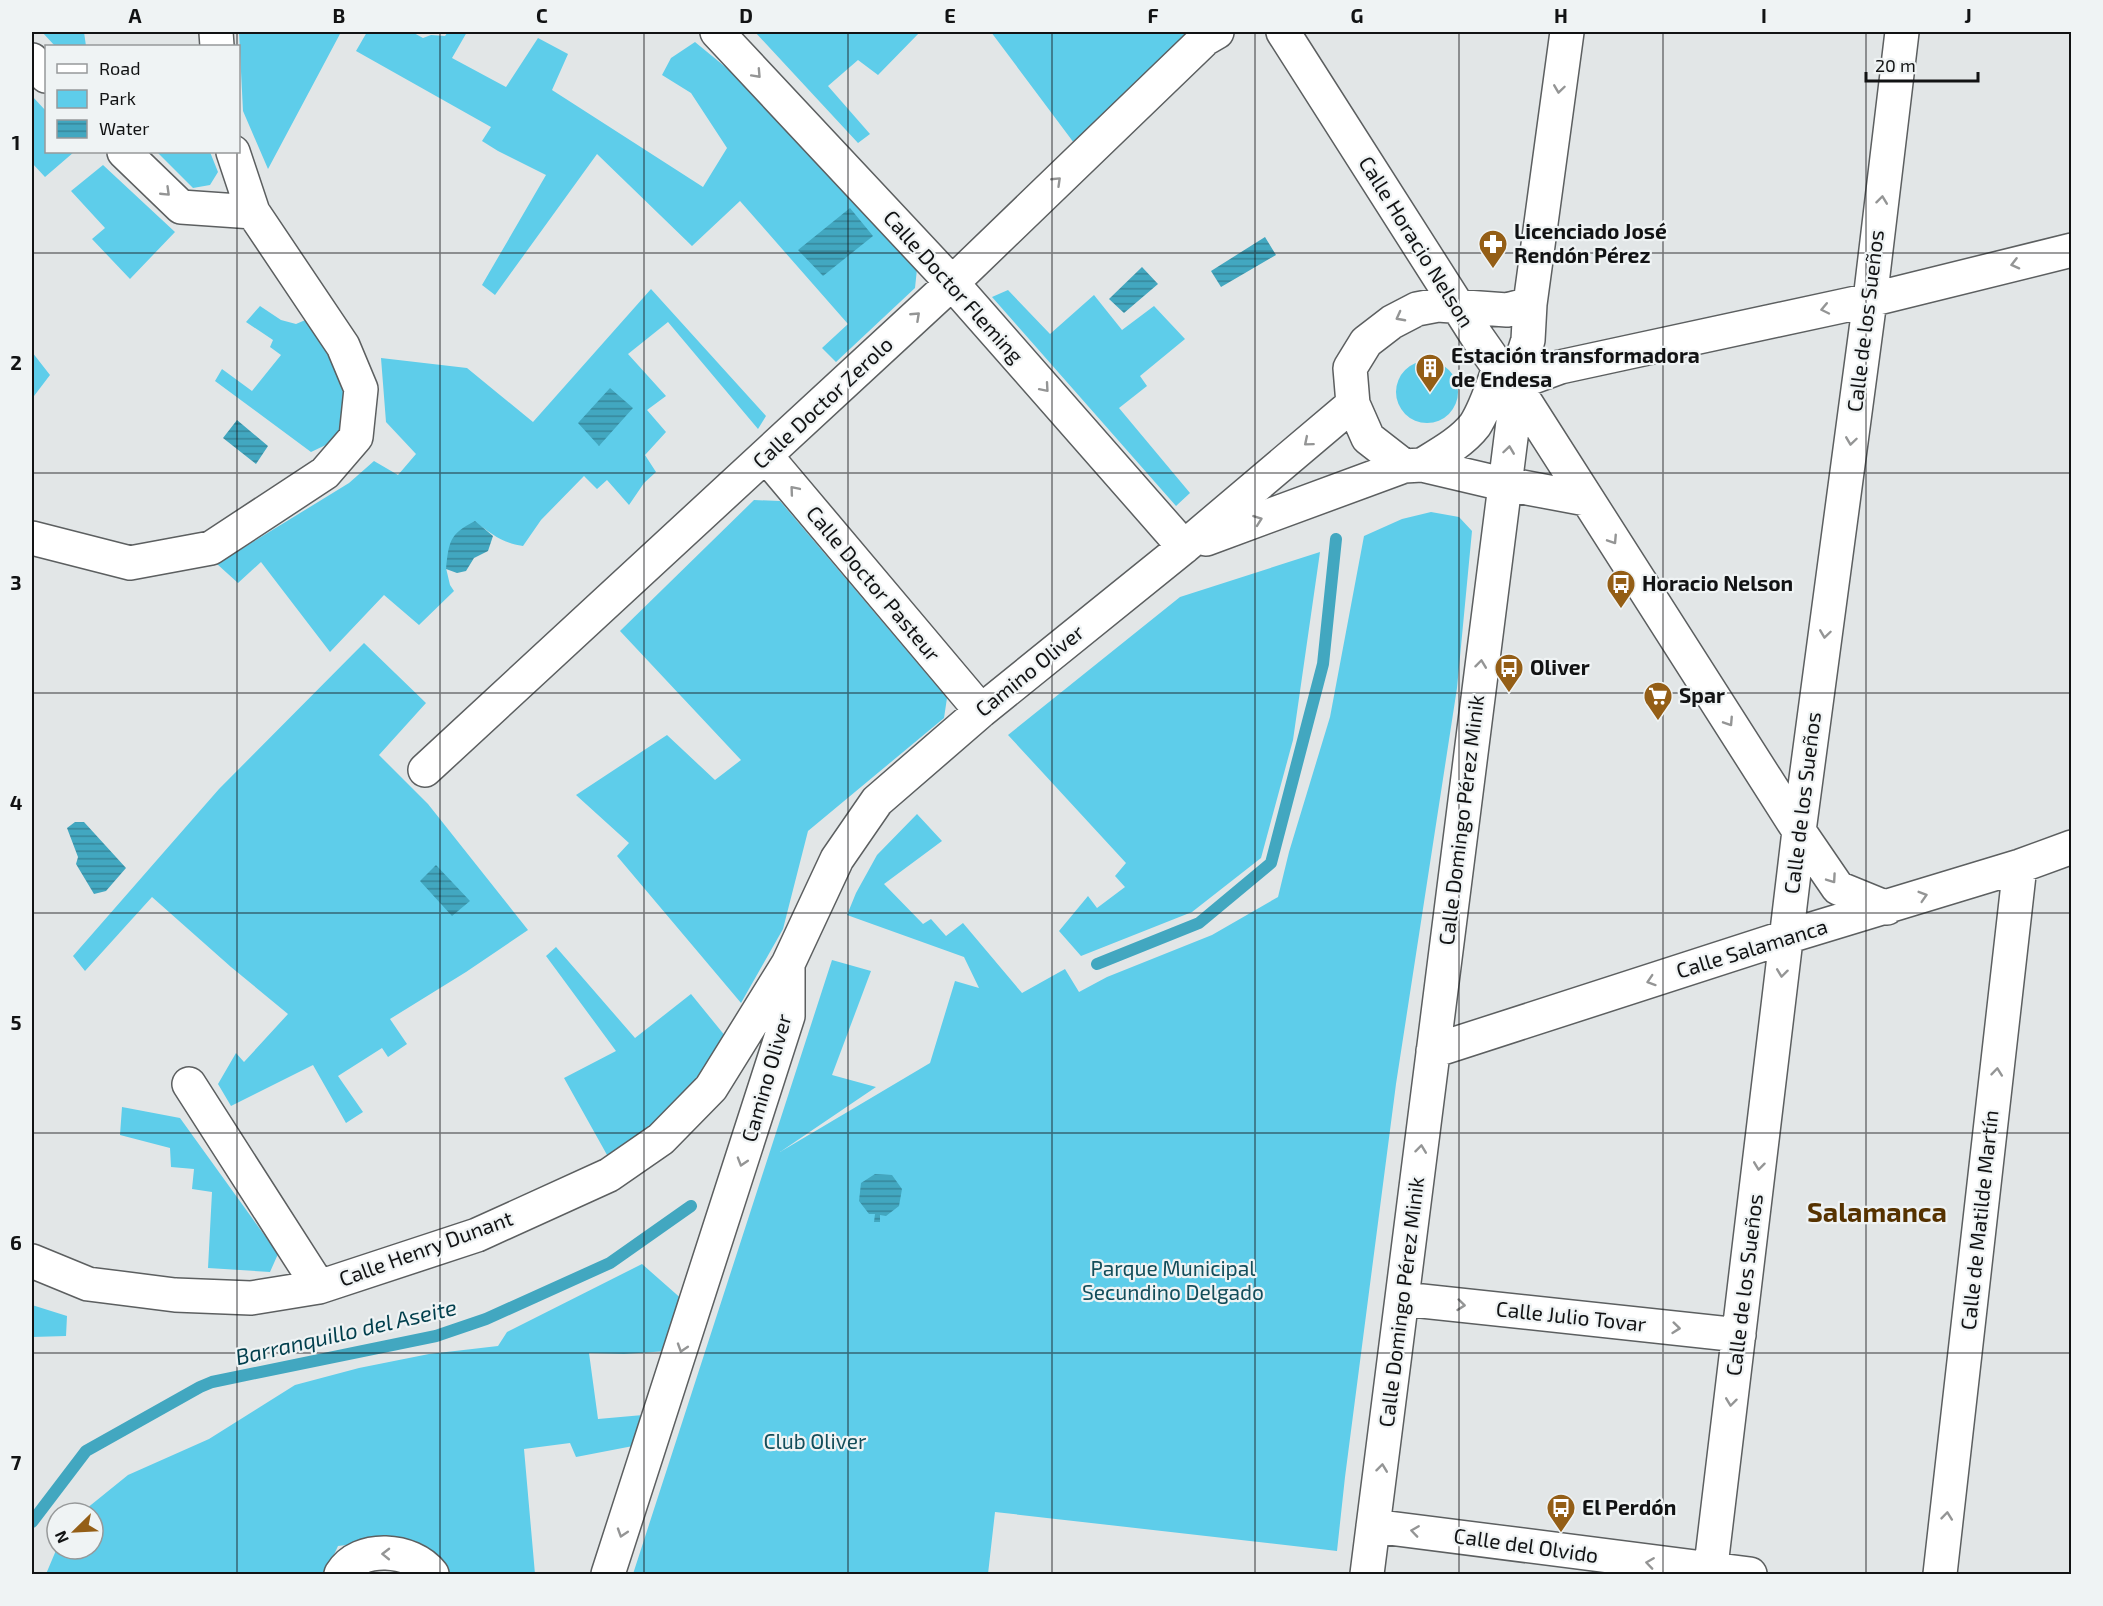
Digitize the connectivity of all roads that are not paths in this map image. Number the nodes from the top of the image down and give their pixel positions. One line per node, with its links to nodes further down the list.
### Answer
1 (717, 32): 12 (street, Calle Doctor Fleming, one-way to 12)
2 (1217, 32): 12 (street, Calle Doctor Zerolo, one-way to 2)
3 (1283, 32): 15 (street, Calle Horacio Nelson)
4 (1568, 32): 14 (street, Calle Domingo Pérez Minik, one-way to 14)
5 (1902, 32): 13 (street, Calle de los Sueños, one-way to 5)
6 (32, 60): 7 (street)
7 (45, 75)
8 (125, 153): 10 (street, one-way to 10)
9 (232, 153): 10 (street)
10 (253, 212): 24 (street)
11 (2072, 250): 13 (street, one-way to 13)
12 (952, 283): 20 (street, Calle Doctor Zerolo, one-way to 12); 25 (street, Calle Doctor Fleming, one-way to 25)
13 (1870, 300): 16 (street, one-way to 16); 28 (street, Calle de los Sueños, one-way to 28)
14 (1530, 304): 15 (street); 17 (street, Calle Domingo Pérez Minik)
15 (1456, 306): 17 (street, Calle Horacio Nelson); 18 (street, one-way to 18)
16 (1560, 367): 17 (street); 19 (street)
17 (1507, 376): 19 (street, Calle Horacio Nelson); 21 (street); 22 (street, Calle Domingo Pérez Minik, one-way to 17)
18 (1353, 404): 21 (street); 25 (street, Camino Oliver, one-way to 25)
19 (1534, 418): 23 (street, Calle Horacio Nelson)
20 (766, 456): 26 (street, Calle Doctor Pasteur, one-way to 20); 27 (street, Calle Doctor Zerolo)
21 (1413, 465): 22 (street); 25 (street, Camino Oliver, one-way to 21)
22 (1504, 483): 23 (street); 34 (street, Calle Domingo Pérez Minik, one-way to 22)
23 (1586, 499): 28 (street, Calle Horacio Nelson, one-way to 28)
24 (32, 538)
25 (1184, 547): 26 (street, Camino Oliver)
26 (981, 711): 33 (street, Camino Oliver)
27 (425, 770)
28 (1799, 831): 31 (street, Calle Horacio Nelson, one-way to 31); 32 (street, Calle de los Sueños)
29 (2072, 847): 30 (street, Calle Salamanca)
30 (2020, 866): 31 (street, Calle Salamanca, one-way to 30); 47 (street, Calle de Matilde Martín, one-way to 30)
31 (1887, 908): 32 (street, Calle Salamanca)
32 (1786, 937): 34 (street, Calle Salamanca, one-way to 34); 39 (street, Calle de los Sueños, one-way to 39)
33 (788, 963): 37 (street, Calle Henry Dunant); 44 (street, Camino Oliver, one-way to 44)
34 (1433, 1051): 38 (street, Calle Domingo Pérez Minik, one-way to 34)
35 (189, 1084): 37 (street)
36 (32, 1261): 37 (street, Calle Henry Dunant)
37 (319, 1287)
38 (1403, 1299): 39 (street, Calle Julio Tovar, one-way to 39); 40 (street, Calle Domingo Pérez Minik, one-way to 38)
39 (1739, 1335): 41 (street, Calle de los Sueños, one-way to 41)
40 (1373, 1526): 41 (street, Calle del Olvido, one-way to 40); 45 (street, Calle Domingo Pérez Minik)
41 (1710, 1573): 46 (street, Calle del Olvido)
42 (341, 1575): 43 (street, one-way to 42)
43 (432, 1575)
44 (608, 1575)
45 (1367, 1575)
46 (1750, 1575)
47 (1940, 1575)

